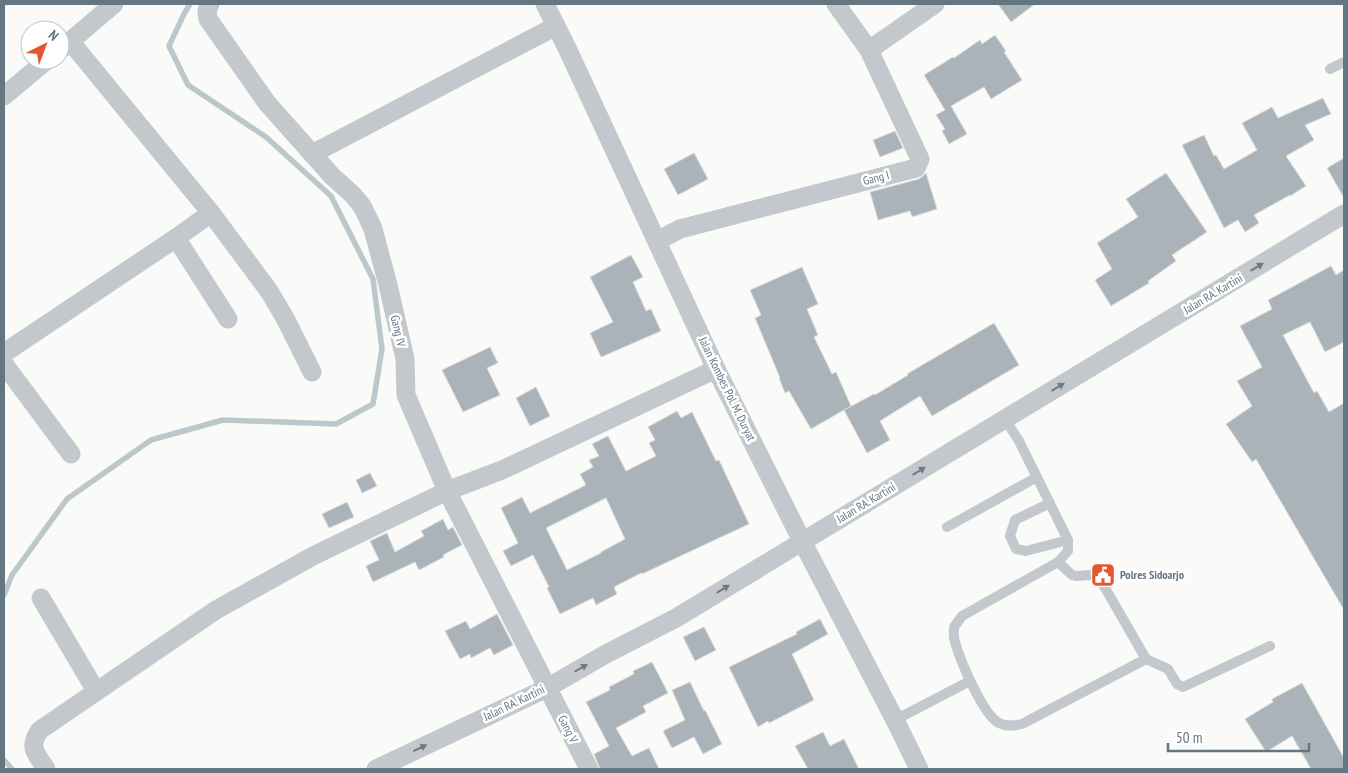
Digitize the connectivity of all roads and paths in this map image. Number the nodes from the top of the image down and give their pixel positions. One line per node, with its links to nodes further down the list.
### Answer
1 (114, 4): 7 (street)
2 (210, 4): 14 (street, Gang IV)
3 (545, 4): 6 (street, Jalan Kombes Pol. M. Duryat)
4 (836, 4): 8 (street, Gang I)
5 (935, 4): 8 (street)
6 (556, 26): 14 (street); 18 (street, Jalan Kombes Pol. M. Duryat)
7 (70, 41)
8 (869, 50): 18 (street, Gang I)
9 (70, 51): 15 (street)
10 (1344, 62): 12 (lane)
11 (36, 70): 13 (street)
12 (1330, 70)
13 (4, 96)
14 (312, 154): 27 (street, Gang IV)
15 (211, 213): 17 (street); 23 (street)
16 (1344, 214): 24 (street, Jalan RA. Kartini, one-way to 16)
17 (176, 238): 19 (street); 20 (street)
18 (656, 240): 22 (street, Jalan Kombes Pol. M. Duryat)
19 (228, 319)
20 (4, 353)
21 (4, 364): 25 (street)
22 (716, 369): 27 (street); 31 (street, Jalan Kombes Pol. M. Duryat)
23 (312, 372)
24 (1005, 419): 26 (lane); 31 (street, Jalan RA. Kartini, one-way to 24)
25 (71, 454)
26 (1037, 477): 28 (lane); 29 (lane)
27 (447, 492): 37 (street, Gang IV); 38 (street)
28 (1050, 503): 30 (lane); 30 (lane)
29 (947, 527)
30 (1068, 540): 32 (lane)
31 (802, 542): 37 (street, Jalan RA. Kartini, one-way to 31); 39 (street, Jalan Kombes Pol. M. Duryat)
32 (1058, 562): 35 (lane); 36 (lane)
33 (41, 598): 38 (street)
34 (1270, 646): 35 (lane)
35 (1146, 659): 36 (lane)
36 (970, 681): 39 (lane)
37 (547, 688): 41 (street, Jalan RA. Kartini, one-way to 37); 42 (street, Gang V)
38 (96, 691): 40 (street)
39 (895, 720): 43 (street, Jalan Kombes Pol. M. Duryat)
40 (46, 769)
41 (376, 769)
42 (589, 769)
43 (919, 769)

